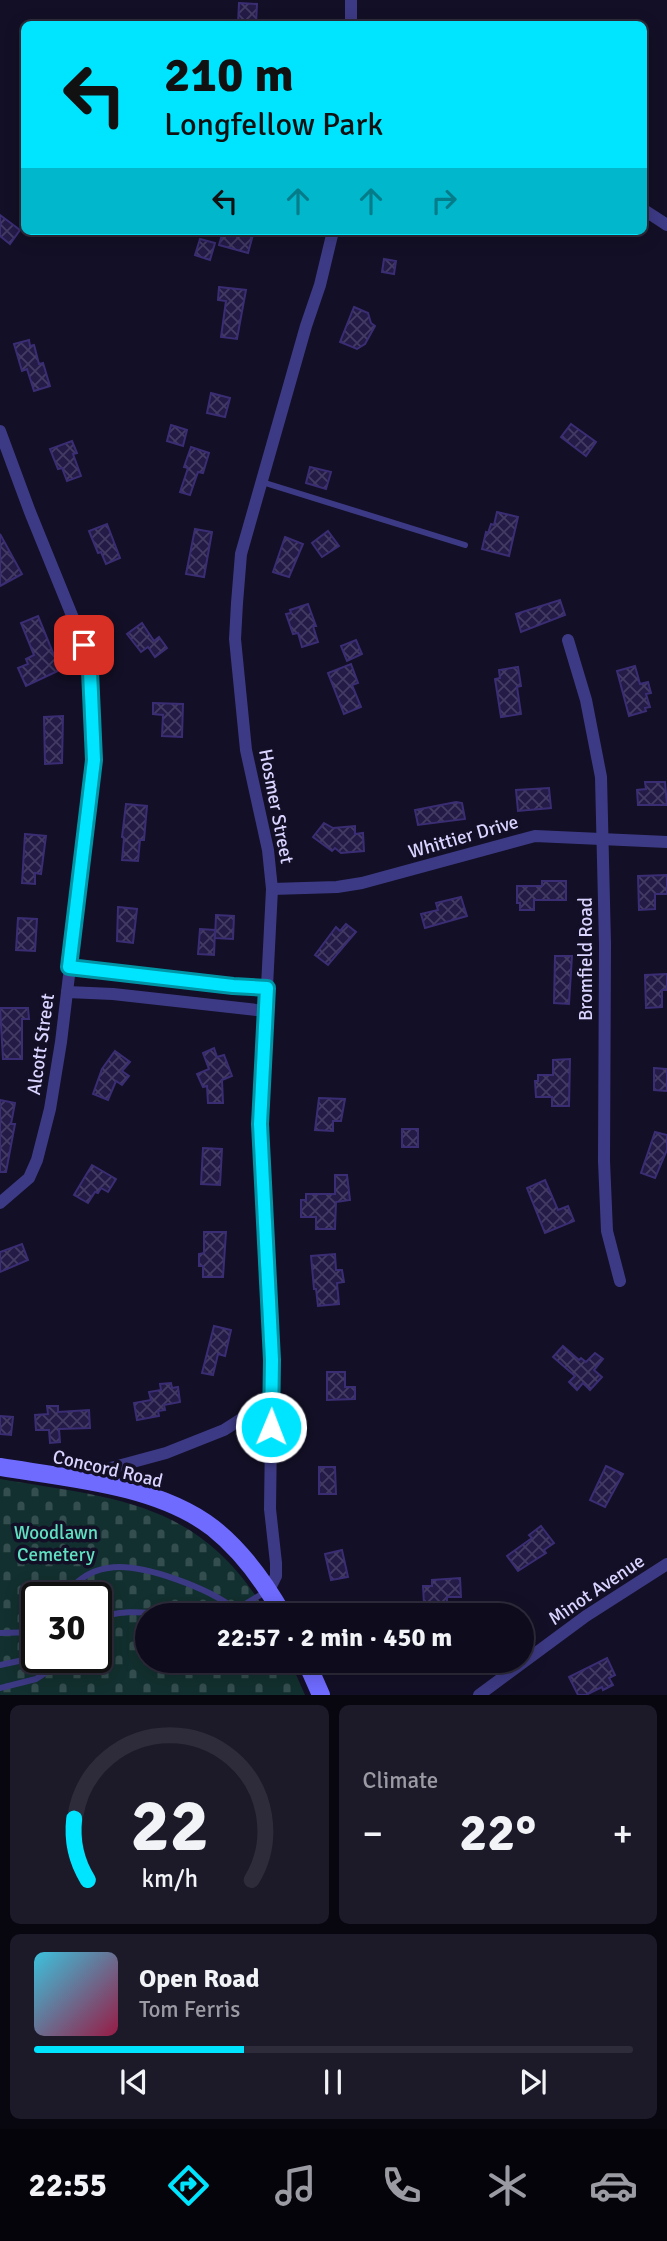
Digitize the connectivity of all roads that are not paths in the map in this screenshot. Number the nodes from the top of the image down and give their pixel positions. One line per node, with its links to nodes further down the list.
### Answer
1 (351, 0): 2 (street)
2 (351, 21)
3 (647, 212): 4 (street)
4 (667, 225)
5 (332, 235): 7 (street, Hosmer Street)
6 (0, 430): 13 (street, Alcott Street)
7 (262, 482): 8 (lane); 12 (street, Hosmer Street)
8 (465, 545)
9 (568, 640): 10 (street, Bromfield Road)
10 (604, 838): 11 (street, Whittier Drive); 12 (street, Whittier Drive); 18 (street, Bromfield Road)
11 (667, 842)
12 (272, 889): 14 (street, Hosmer Street)
13 (69, 967): 14 (street); 15 (street, Alcott Street)
14 (267, 988): 16 (street, Hosmer Street)
15 (66, 992): 16 (street); 17 (street, Alcott Street)
16 (266, 1011): 19 (street, Hosmer Street)
17 (0, 1203)
18 (620, 1281)
19 (271, 1400): 21 (street); 24 (street, Hosmer Street)
20 (0, 1467): 21 (street, Concord Road)
21 (69, 1479): 24 (street, Concord Road)
22 (667, 1564): 38 (street, Minot Avenue)
23 (78, 1582): 25 (lane)
24 (268, 1590): 26 (lane); 27 (street, Concord Road)
25 (227, 1603)
26 (247, 1603)
27 (276, 1603)
28 (135, 1613): 29 (lane)
29 (112, 1615)
30 (21, 1632): 31 (lane)
31 (0, 1633)
32 (21, 1660): 33 (lane)
33 (0, 1665)
34 (45, 1673): 36 (lane)
35 (311, 1673): 37 (street)
36 (0, 1688)
37 (321, 1695)
38 (479, 1695)

